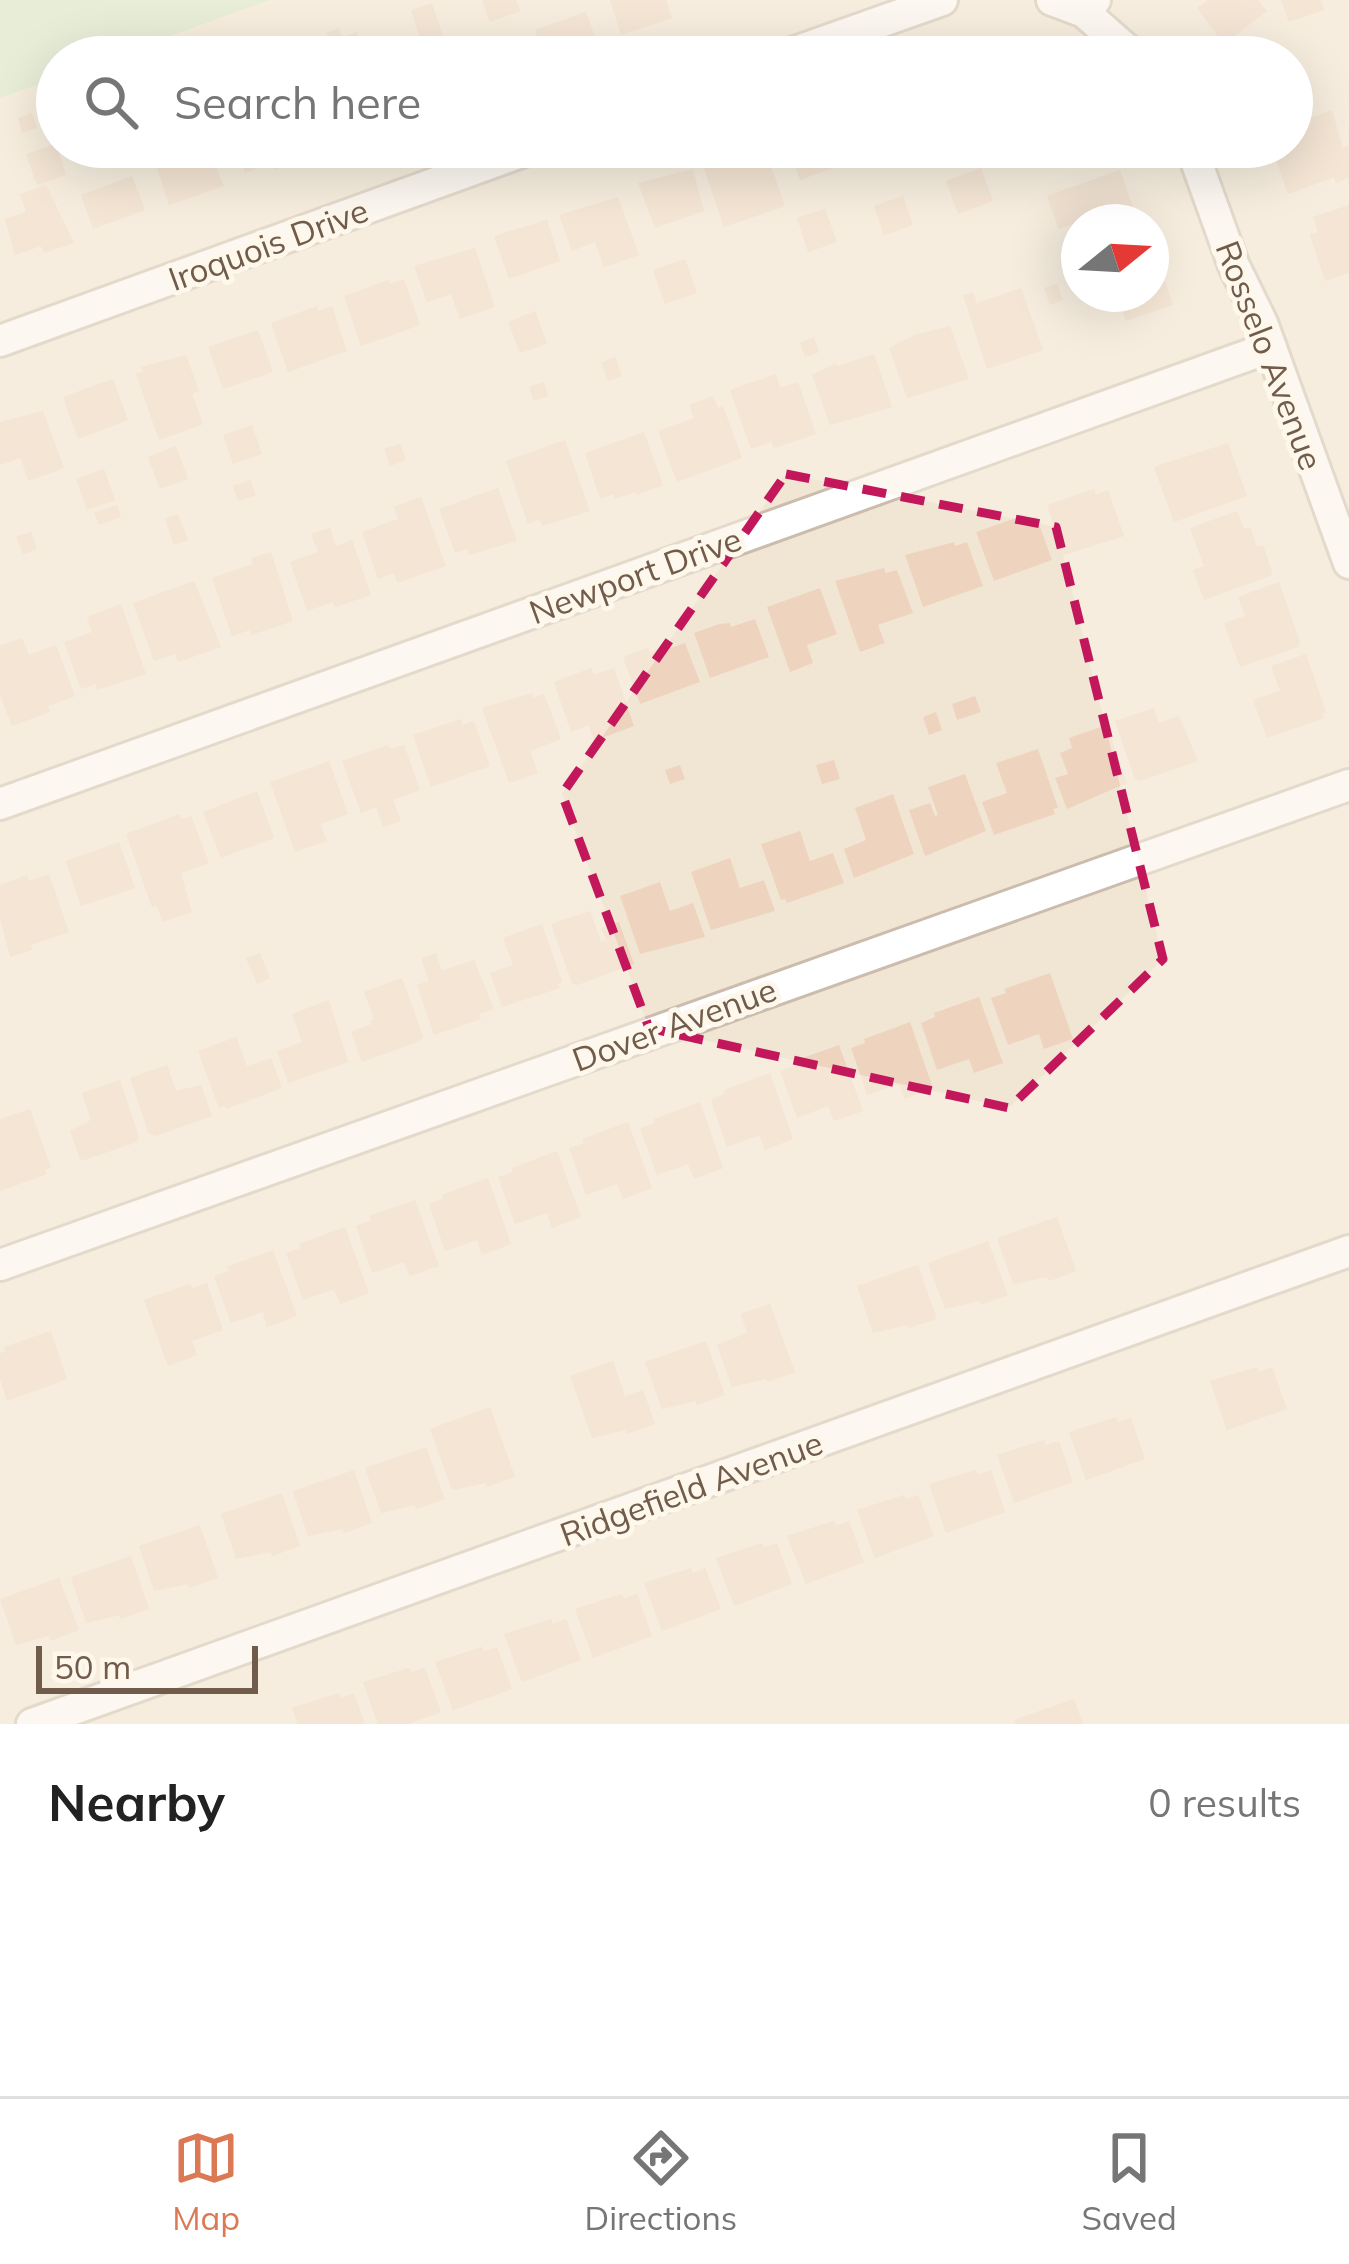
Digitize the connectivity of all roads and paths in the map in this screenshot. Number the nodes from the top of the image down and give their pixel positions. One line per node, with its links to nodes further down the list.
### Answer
1 (942, 0): 4 (street)
2 (1052, 0): 3 (street)
3 (1089, 6): 5 (street)
4 (840, 36)
5 (1116, 36)
6 (477, 168): 8 (street, Iroquois Drive)
7 (1199, 168): 9 (street, Rosselo Avenue)
8 (0, 341)
9 (1271, 347): 10 (street, Rosselo Avenue); 12 (street, Newport Drive)
10 (1349, 562)
11 (1349, 785): 14 (street, Dover Avenue)
12 (0, 804)
13 (1349, 1251): 15 (street, Ridgefield Avenue)
14 (0, 1265)
15 (32, 1724)

